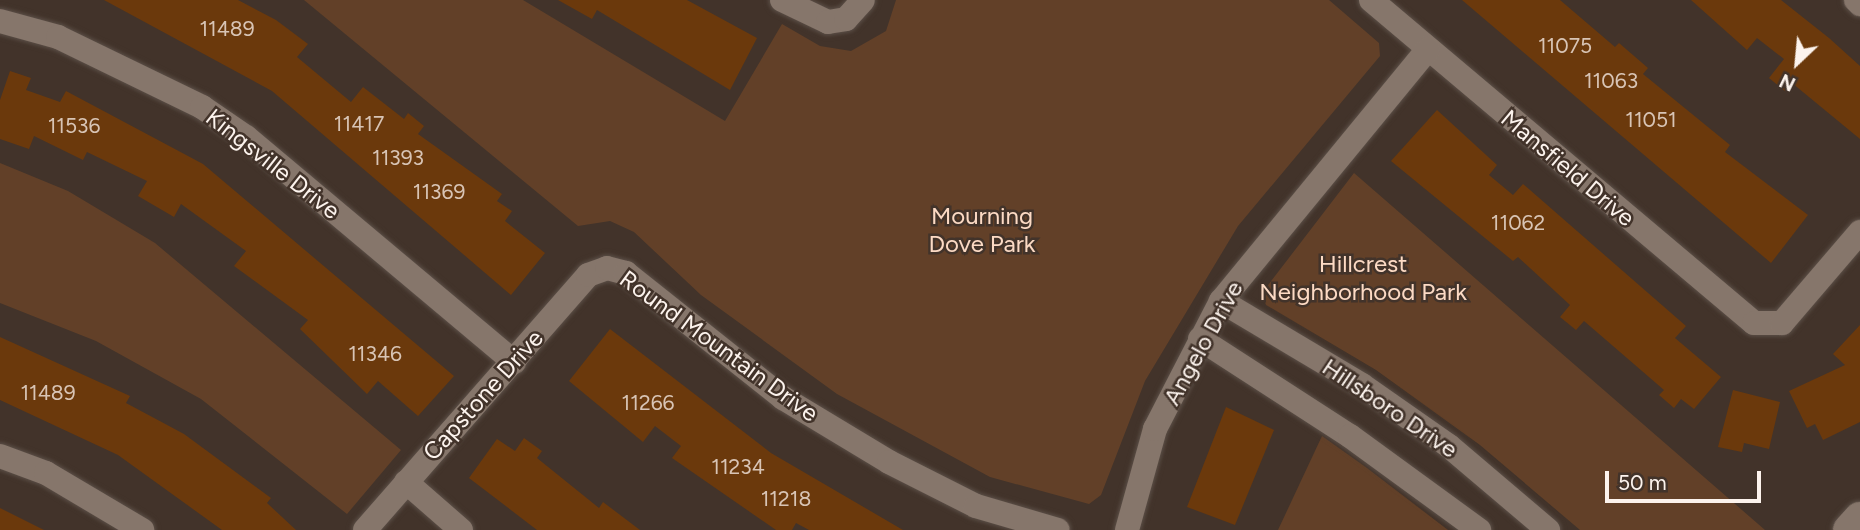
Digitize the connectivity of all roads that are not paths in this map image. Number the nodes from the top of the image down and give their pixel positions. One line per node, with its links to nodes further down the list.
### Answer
1 (782, 0): 2 (street)
2 (863, 0)
3 (1371, 0): 7 (street, Mansfield Drive)
4 (1856, 0): 5 (street)
5 (1860, 4)
6 (0, 21): 12 (street, Kingsville Drive)
7 (1428, 50): 8 (street, Mansfield Drive); 10 (street, Angelo Drive)
8 (1860, 232)
9 (607, 268): 12 (street, Capstone Drive); 19 (street, Round Mountain Drive)
10 (1221, 302): 11 (street, Angelo Drive); 22 (street, Hillsboro Drive)
11 (1199, 339): 20 (street, Angelo Drive); 21 (street, Hillsboro Drive)
12 (514, 362): 14 (street, Capstone Drive)
13 (0, 456): 16 (street)
14 (405, 482): 17 (street, Capstone Drive); 18 (street)
15 (1860, 519): 23 (main road)
16 (142, 530)
17 (365, 530)
18 (461, 530)
19 (1058, 530)
20 (1127, 530)
21 (1479, 530)
22 (1548, 530)
23 (1850, 530)

